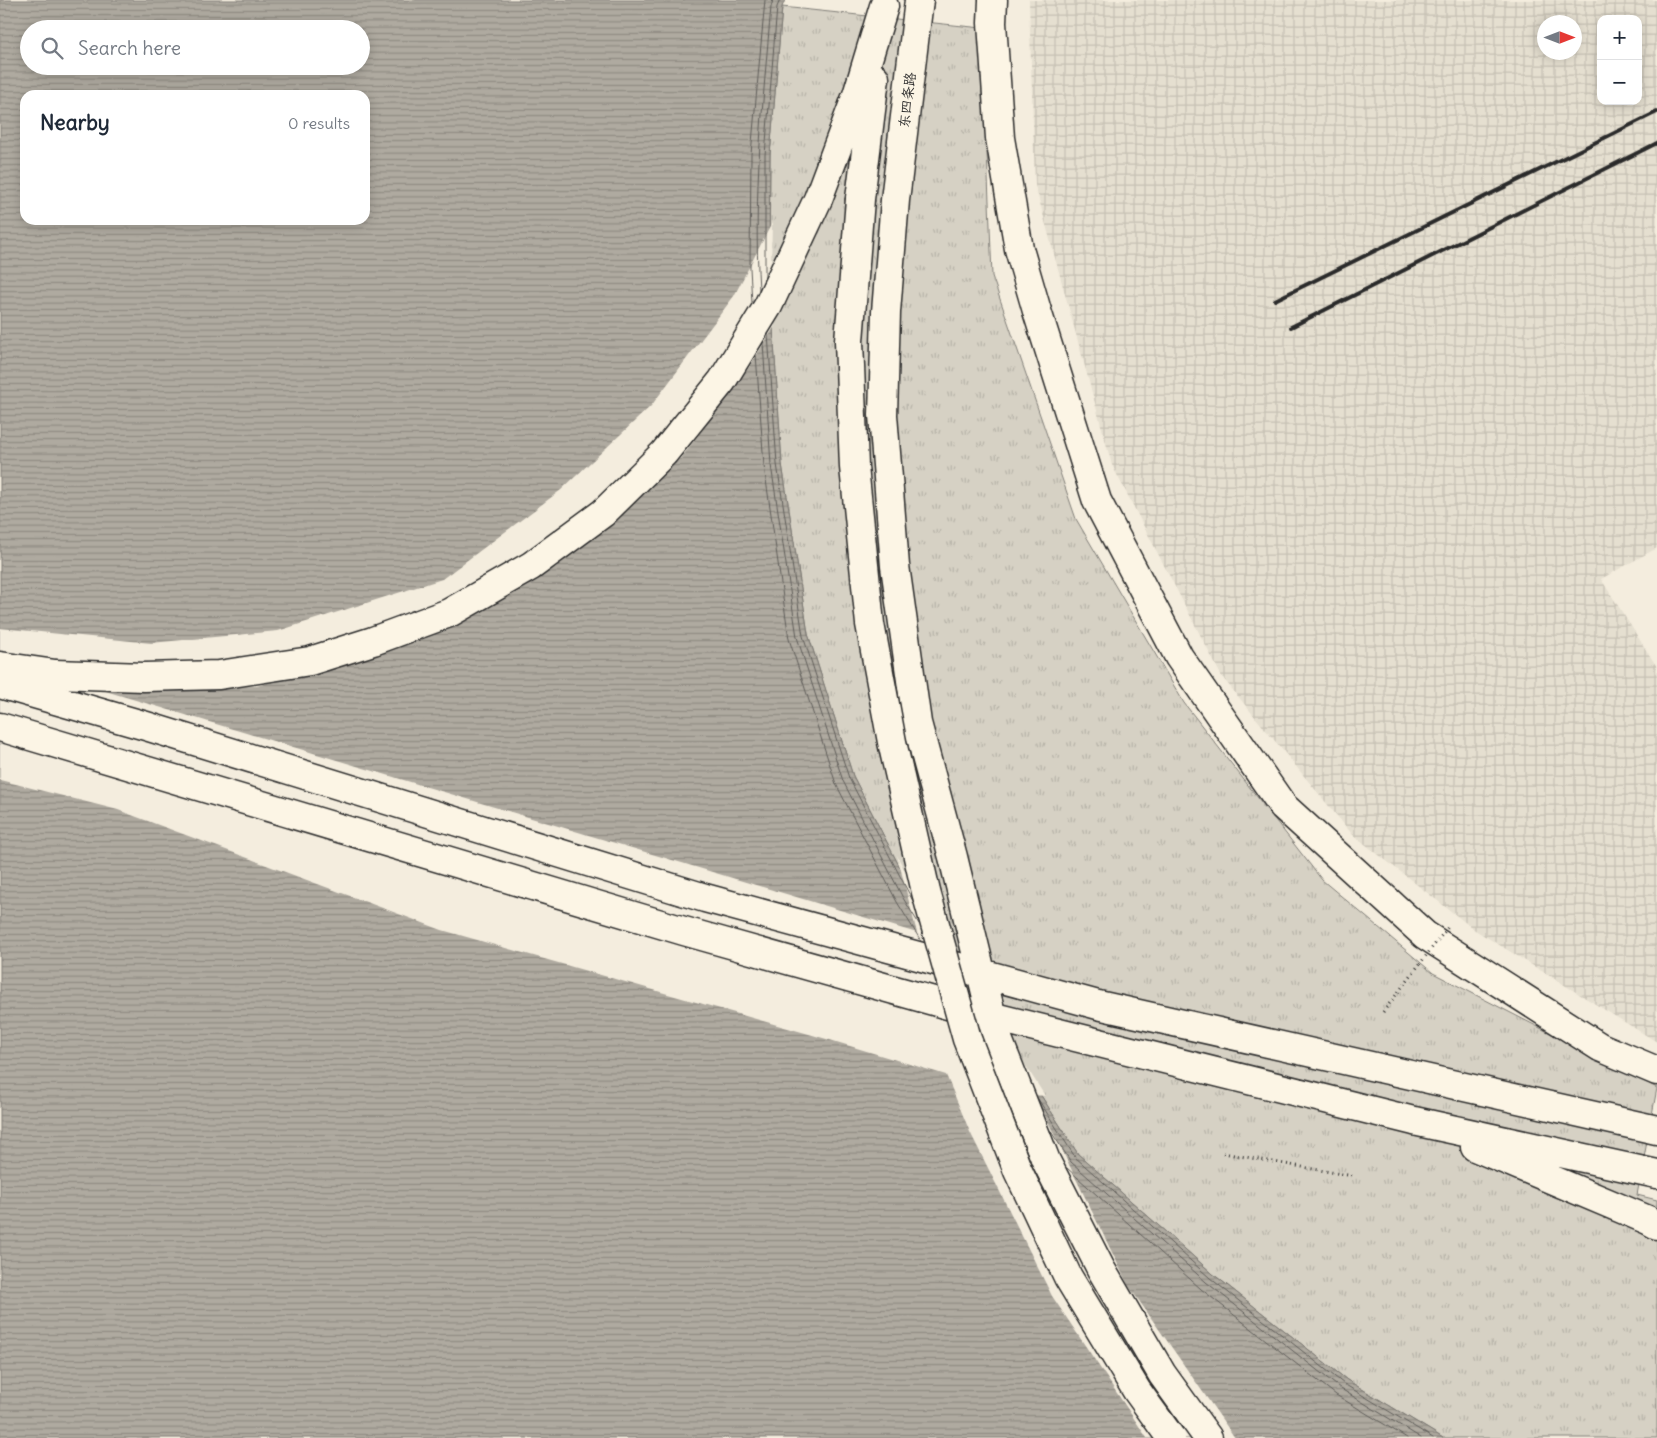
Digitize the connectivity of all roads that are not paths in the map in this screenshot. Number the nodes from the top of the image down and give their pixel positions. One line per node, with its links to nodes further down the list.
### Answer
1 (919, 0): 13 (main road, 东四条路)
2 (993, 0): 7 (main road)
3 (885, 3): 4 (main road); 12 (main road, bridge)
4 (0, 666)
5 (0, 684): 9 (main road)
6 (0, 727): 8 (main road)
7 (1657, 1071)
8 (1414, 1121): 10 (main road); 11 (main road)
9 (1655, 1129)
10 (1647, 1172)
11 (1657, 1225)
12 (1171, 1438)
13 (1208, 1438)

